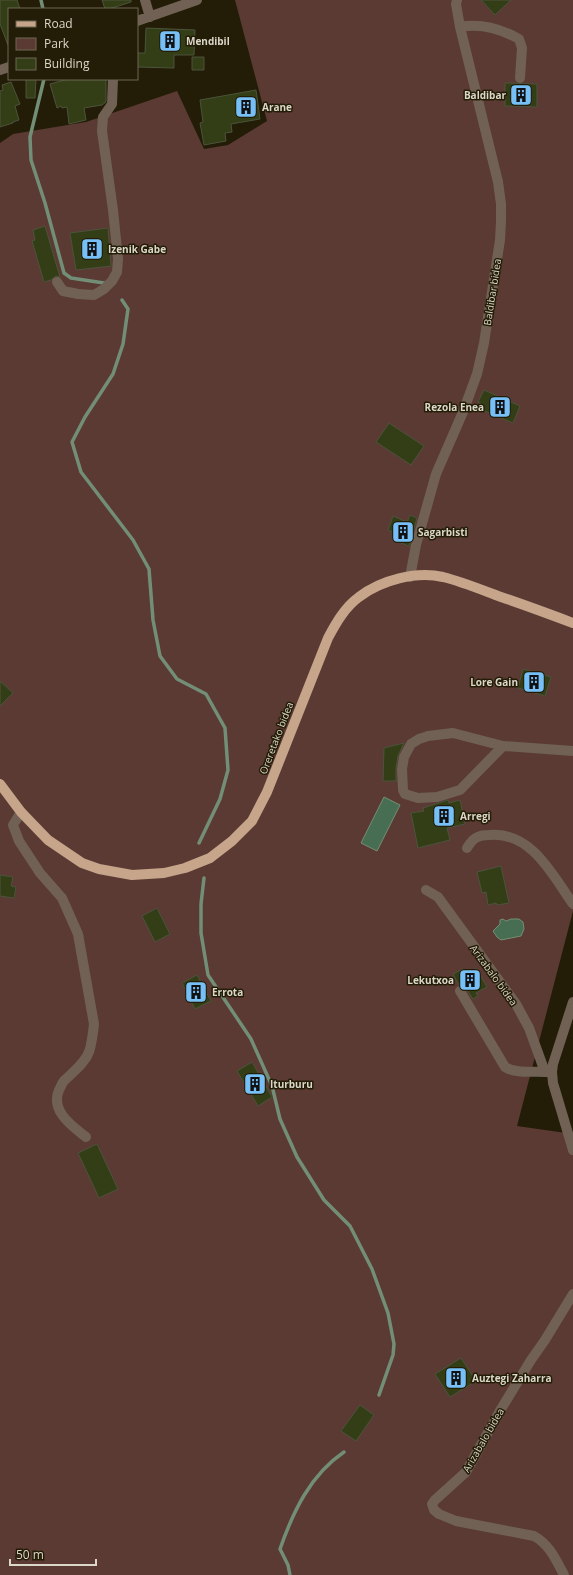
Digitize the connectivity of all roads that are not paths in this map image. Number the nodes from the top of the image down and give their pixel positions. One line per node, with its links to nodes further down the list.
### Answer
1 (145, 0): 4 (street)
2 (197, 0): 4 (street)
3 (457, 0): 6 (street, Baldibar bidea)
4 (150, 17): 5 (street)
5 (138, 21)
6 (460, 27): 7 (street); 10 (street, Baldibar bidea)
7 (520, 78)
8 (113, 80): 9 (street)
9 (57, 282)
10 (410, 577): 11 (main road, Oreretako bidea); 15 (main road, Oreretako bidea)
11 (573, 623)
12 (503, 746): 12 (street); 13 (street)
13 (573, 751)
14 (0, 784): 15 (main road, Oreretako bidea)
15 (21, 812): 22 (street)
16 (467, 848): 18 (street)
17 (426, 890): 21 (street, Arizabalo bidea)
18 (573, 904)
19 (460, 991): 21 (street)
20 (572, 1008): 21 (street, Arizabalo bidea)
21 (548, 1072): 23 (street, Arizabalo bidea)
22 (86, 1137)
23 (573, 1150)
24 (573, 1294): 25 (street, Arizabalo bidea)
25 (564, 1575)

